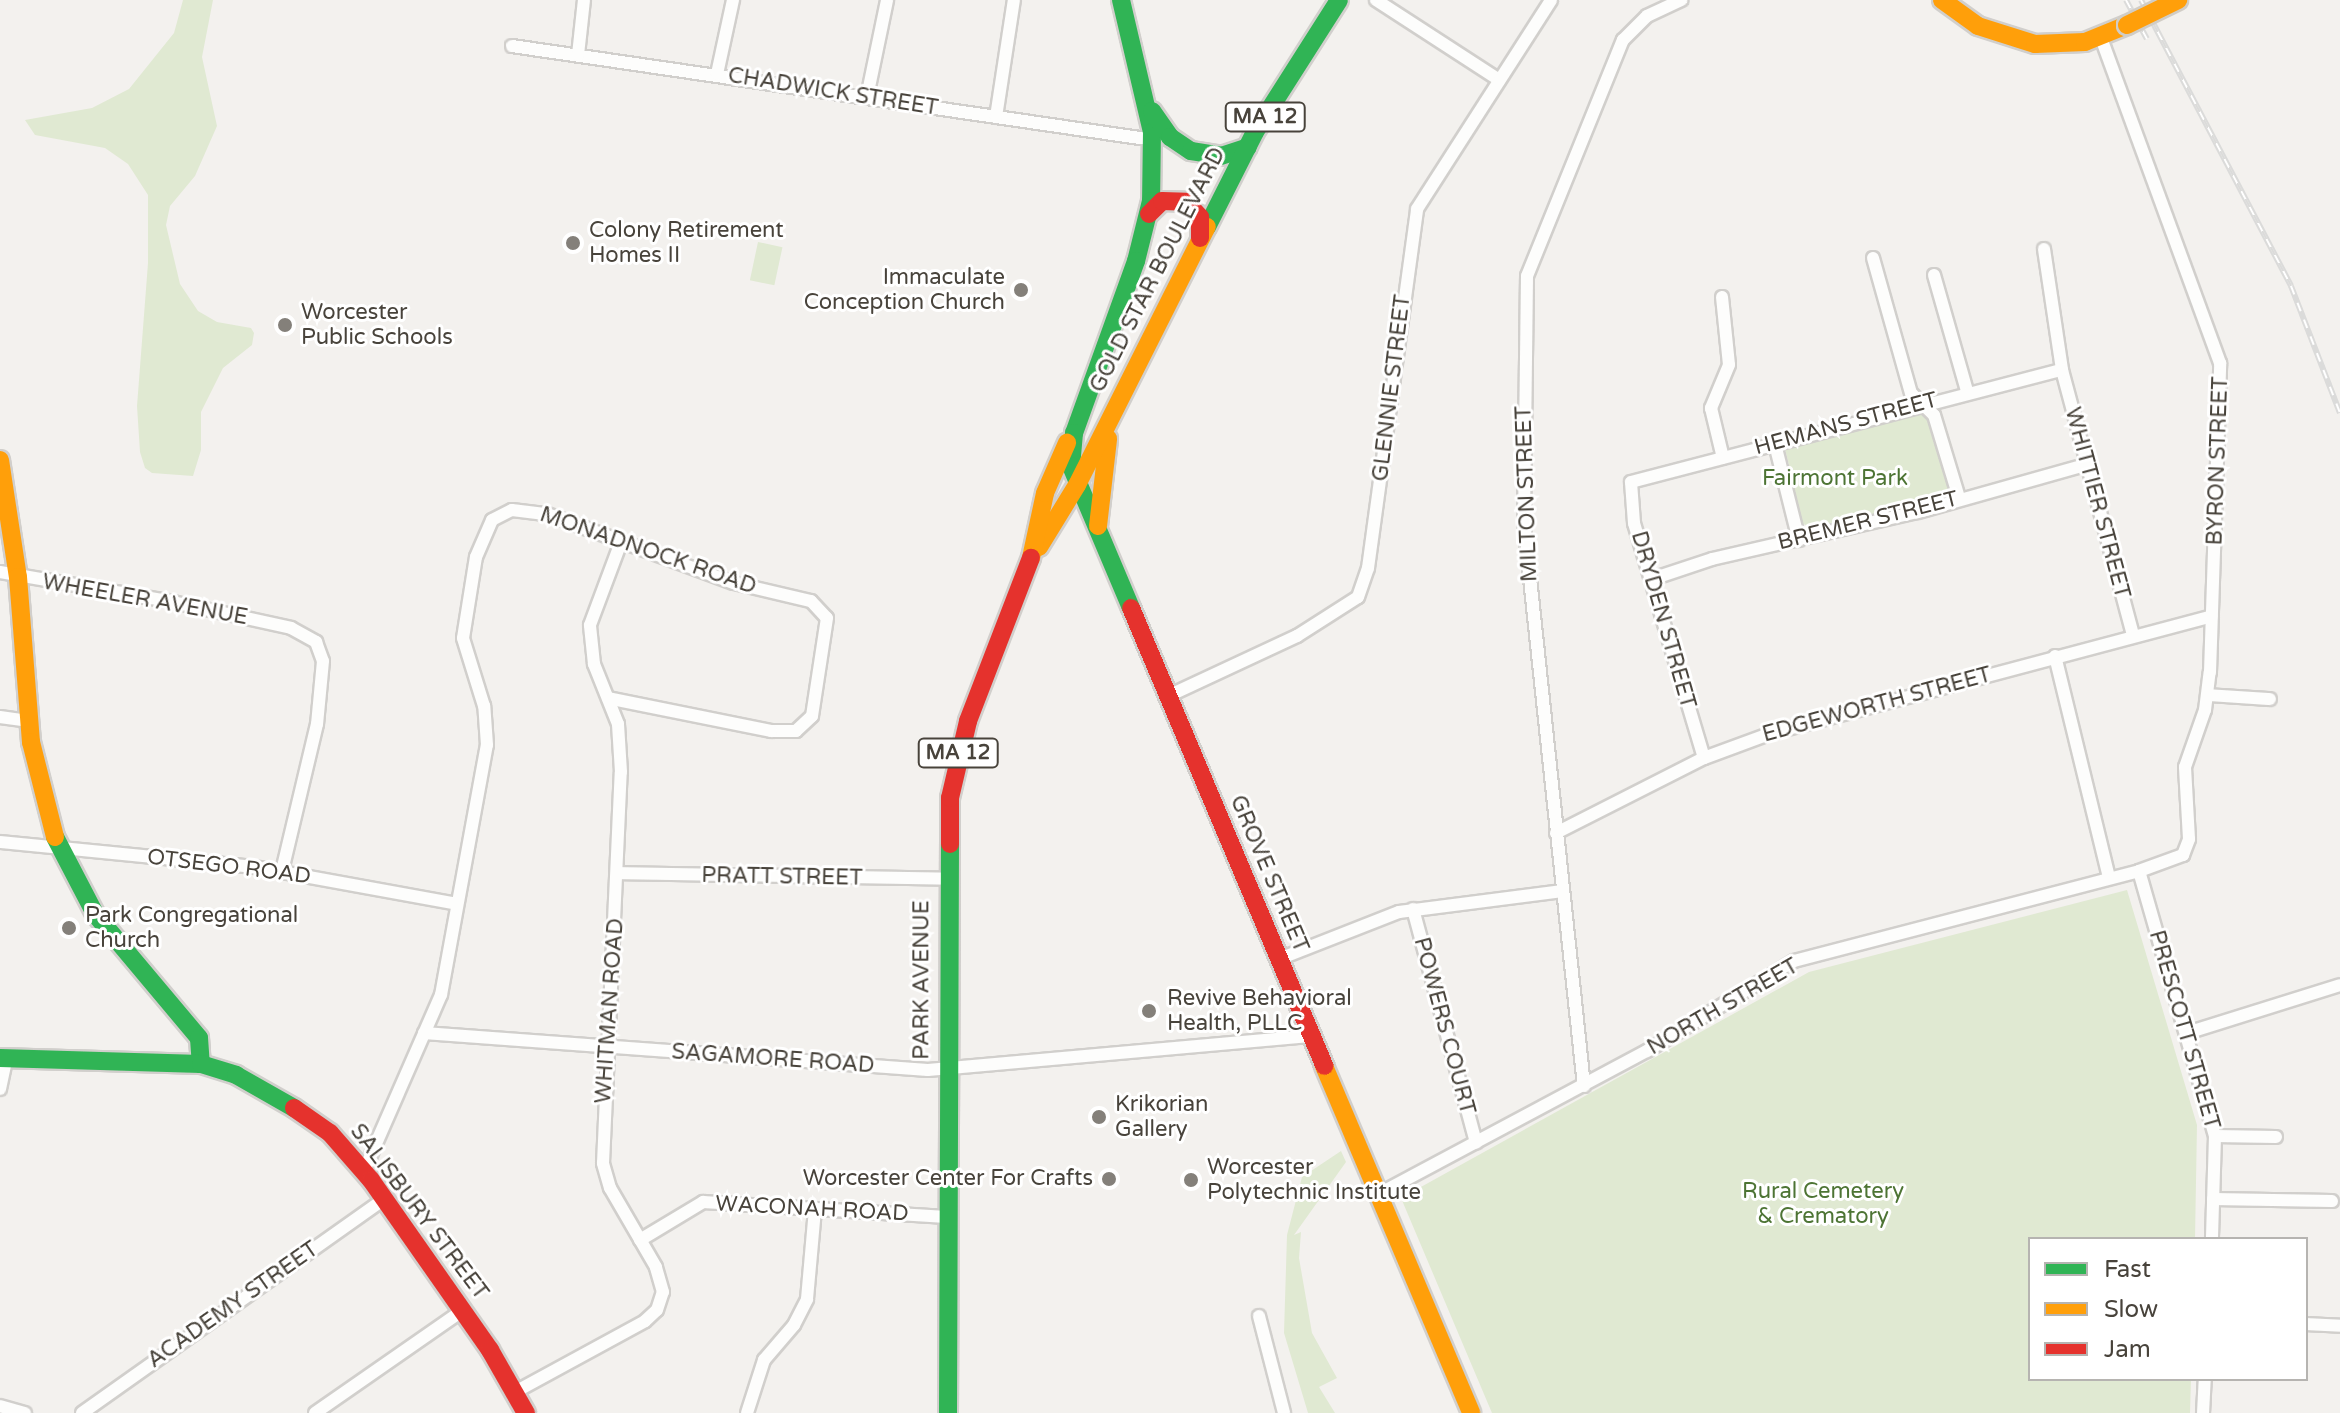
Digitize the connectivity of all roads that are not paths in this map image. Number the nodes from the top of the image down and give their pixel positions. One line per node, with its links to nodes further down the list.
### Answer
1 (584, 0): 14 (street)
2 (733, 0): 15 (street)
3 (887, 0): 17 (street)
4 (1014, 0): 19 (street)
5 (1121, 0): 18 (main road, GROVE STREET / MA 12)
6 (1339, 0): 21 (main road, GOLD STAR BOULEVARD / MA 12)
7 (1376, 0): 16 (street)
8 (1551, 0): 16 (street, GLENNIE STREET)
9 (1682, 0): 56 (street, MILTON STREET)
10 (1942, 0): 12 (main road)
11 (2178, 0): 12 (main road, bridge)
12 (2101, 37): 46 (street, BYRON STREET)
13 (512, 46): 14 (street, CHADWICK STREET)
14 (578, 55): 15 (street, CHADWICK STREET)
15 (717, 74): 17 (street, CHADWICK STREET)
16 (1499, 80): 50 (street, GLENNIE STREET)
17 (867, 97): 19 (street, CHADWICK STREET)
18 (1146, 101): 20 (main road, GROVE STREET / MA 12); 21 (main road)
19 (996, 117): 20 (street, CHADWICK STREET)
20 (1153, 140): 22 (main road, GROVE STREET / MA 12)
21 (1248, 147): 23 (main road, GOLD STAR BOULEVARD / MA 12)
22 (1149, 214): 23 (main road); 32 (main road, GROVE STREET / MA 12)
23 (1200, 238): 29 (main road, GOLD STAR BOULEVARD / MA 12)
24 (2044, 249): 28 (street, WHITTIER STREET)
25 (1873, 258): 31 (street)
26 (1934, 275): 30 (street)
27 (1722, 297): 34 (street)
28 (2062, 370): 30 (street, HEMANS STREET); 36 (street, WHITTIER STREET)
29 (1128, 380): 38 (main road, GOLD STAR BOULEVARD / MA 12); 40 (main road, GROVE STREET)
30 (1967, 391): 31 (street, HEMANS STREET)
31 (1923, 403): 33 (street, HEMANS STREET); 39 (street)
32 (1074, 433): 38 (main road, GROVE STREET); 43 (main road, PARK AVENUE / MA 12)
33 (1775, 444): 34 (street, HEMANS STREET); 41 (street)
34 (1723, 458): 37 (street, HEMANS STREET)
35 (0, 460): 44 (main road)
36 (2085, 465): 39 (street, BREMER STREET); 47 (street, WHITTIER STREET)
37 (1631, 482): 45 (street, DRYDEN STREET)
38 (1077, 485): 40 (main road, GROVE STREET); 43 (main road, PARK AVENUE / MA 12)
39 (1959, 498): 41 (street, BREMER STREET)
40 (1097, 530): 50 (main road, GROVE STREET)
41 (1799, 540): 45 (street, BREMER STREET)
42 (621, 542): 51 (street, WHITMAN ROAD); 51 (street, MONADNOCK ROAD); 66 (street, MONADNOCK ROAD)
43 (1031, 560): 64 (main road, PARK AVENUE / MA 12)
44 (9, 575): 54 (main road); 60 (street, WHEELER AVENUE)
45 (1652, 579): 55 (street, DRYDEN STREET)
46 (2212, 616): 47 (street, EDGEWORTH STREET); 49 (street, BYRON STREET)
47 (2133, 635): 48 (street, EDGEWORTH STREET)
48 (2055, 656): 55 (street, EDGEWORTH STREET); 63 (street)
49 (2208, 695): 52 (street); 59 (street, BYRON STREET)
50 (1166, 697): 68 (main road, GROVE STREET)
51 (608, 698): 62 (street, WHITMAN ROAD)
52 (2270, 699)
53 (0, 717): 54 (street)
54 (30, 721): 58 (main road)
55 (1704, 758): 56 (street, EDGEWORTH STREET)
56 (1556, 833): 65 (street, MILTON STREET)
57 (0, 842): 58 (street, OTSEGO ROAD)
58 (58, 847): 60 (street, OTSEGO ROAD); 75 (main road)
59 (2184, 853): 61 (street, NORTH STREET)
60 (282, 871): 66 (street, OTSEGO ROAD)
61 (2139, 871): 63 (street, NORTH STREET); 71 (street, PRESCOTT STREET)
62 (618, 873): 64 (street, PRATT STREET); 73 (street, WHITMAN ROAD)
63 (2109, 877): 77 (street, NORTH STREET)
64 (946, 879): 76 (main road, PARK AVENUE / MA 12)
65 (1563, 891): 67 (street); 77 (street, MILTON STREET)
66 (457, 904): 70 (street, MONADNOCK ROAD)
67 (1413, 909): 68 (street); 81 (street, POWERS COURT)
68 (1279, 959): 72 (main road, GROVE STREET)
69 (2340, 985): 71 (street)
70 (424, 1033): 73 (street, SAGAMORE ROAD); 82 (street, MONADNOCK ROAD)
71 (2187, 1033): 79 (street, PRESCOTT STREET)
72 (1312, 1036): 76 (street, SAGAMORE ROAD); 83 (main road, GROVE STREET)
73 (608, 1047): 76 (street, SAGAMORE ROAD); 90 (street, WHITMAN ROAD)
74 (3, 1058): 75 (main road, SALISBURY STREET); 78 (street)
75 (201, 1064): 82 (main road, SALISBURY STREET)
76 (946, 1070): 88 (main road, PARK AVENUE / MA 12)
77 (1584, 1086): 81 (street, NORTH STREET)
78 (0, 1089)
79 (2215, 1136): 80 (street); 85 (street, PRESCOTT STREET)
80 (2276, 1137)
81 (1476, 1143): 83 (street, NORTH STREET)
82 (364, 1171): 84 (main road, SALISBURY STREET)
83 (1377, 1195): 105 (main road, GROVE STREET)
84 (384, 1199): 91 (main road, SALISBURY STREET); 99 (street, ACADEMY STREET)
85 (2213, 1199): 86 (street); 89 (street, PRESCOTT STREET)
86 (2332, 1201)
87 (815, 1209): 88 (street, WACONAH ROAD); 90 (street, WACONAH ROAD); 102 (street)
88 (947, 1217): 103 (main road, PARK AVENUE / MA 12)
89 (2212, 1237)
90 (640, 1240): 96 (street, WHITMAN ROAD)
91 (463, 1310): 96 (main road, SALISBURY STREET); 100 (street)
92 (1259, 1316): 104 (street)
93 (2308, 1324): 94 (street)
94 (2340, 1326)
95 (2205, 1381): 106 (street)
96 (515, 1392): 101 (main road, SALISBURY STREET)
97 (0, 1406): 98 (street)
98 (25, 1413)
99 (82, 1413)
100 (315, 1413)
101 (526, 1413)
102 (747, 1413)
103 (948, 1413)
104 (1284, 1413)
105 (1471, 1413)
106 (2203, 1413)

